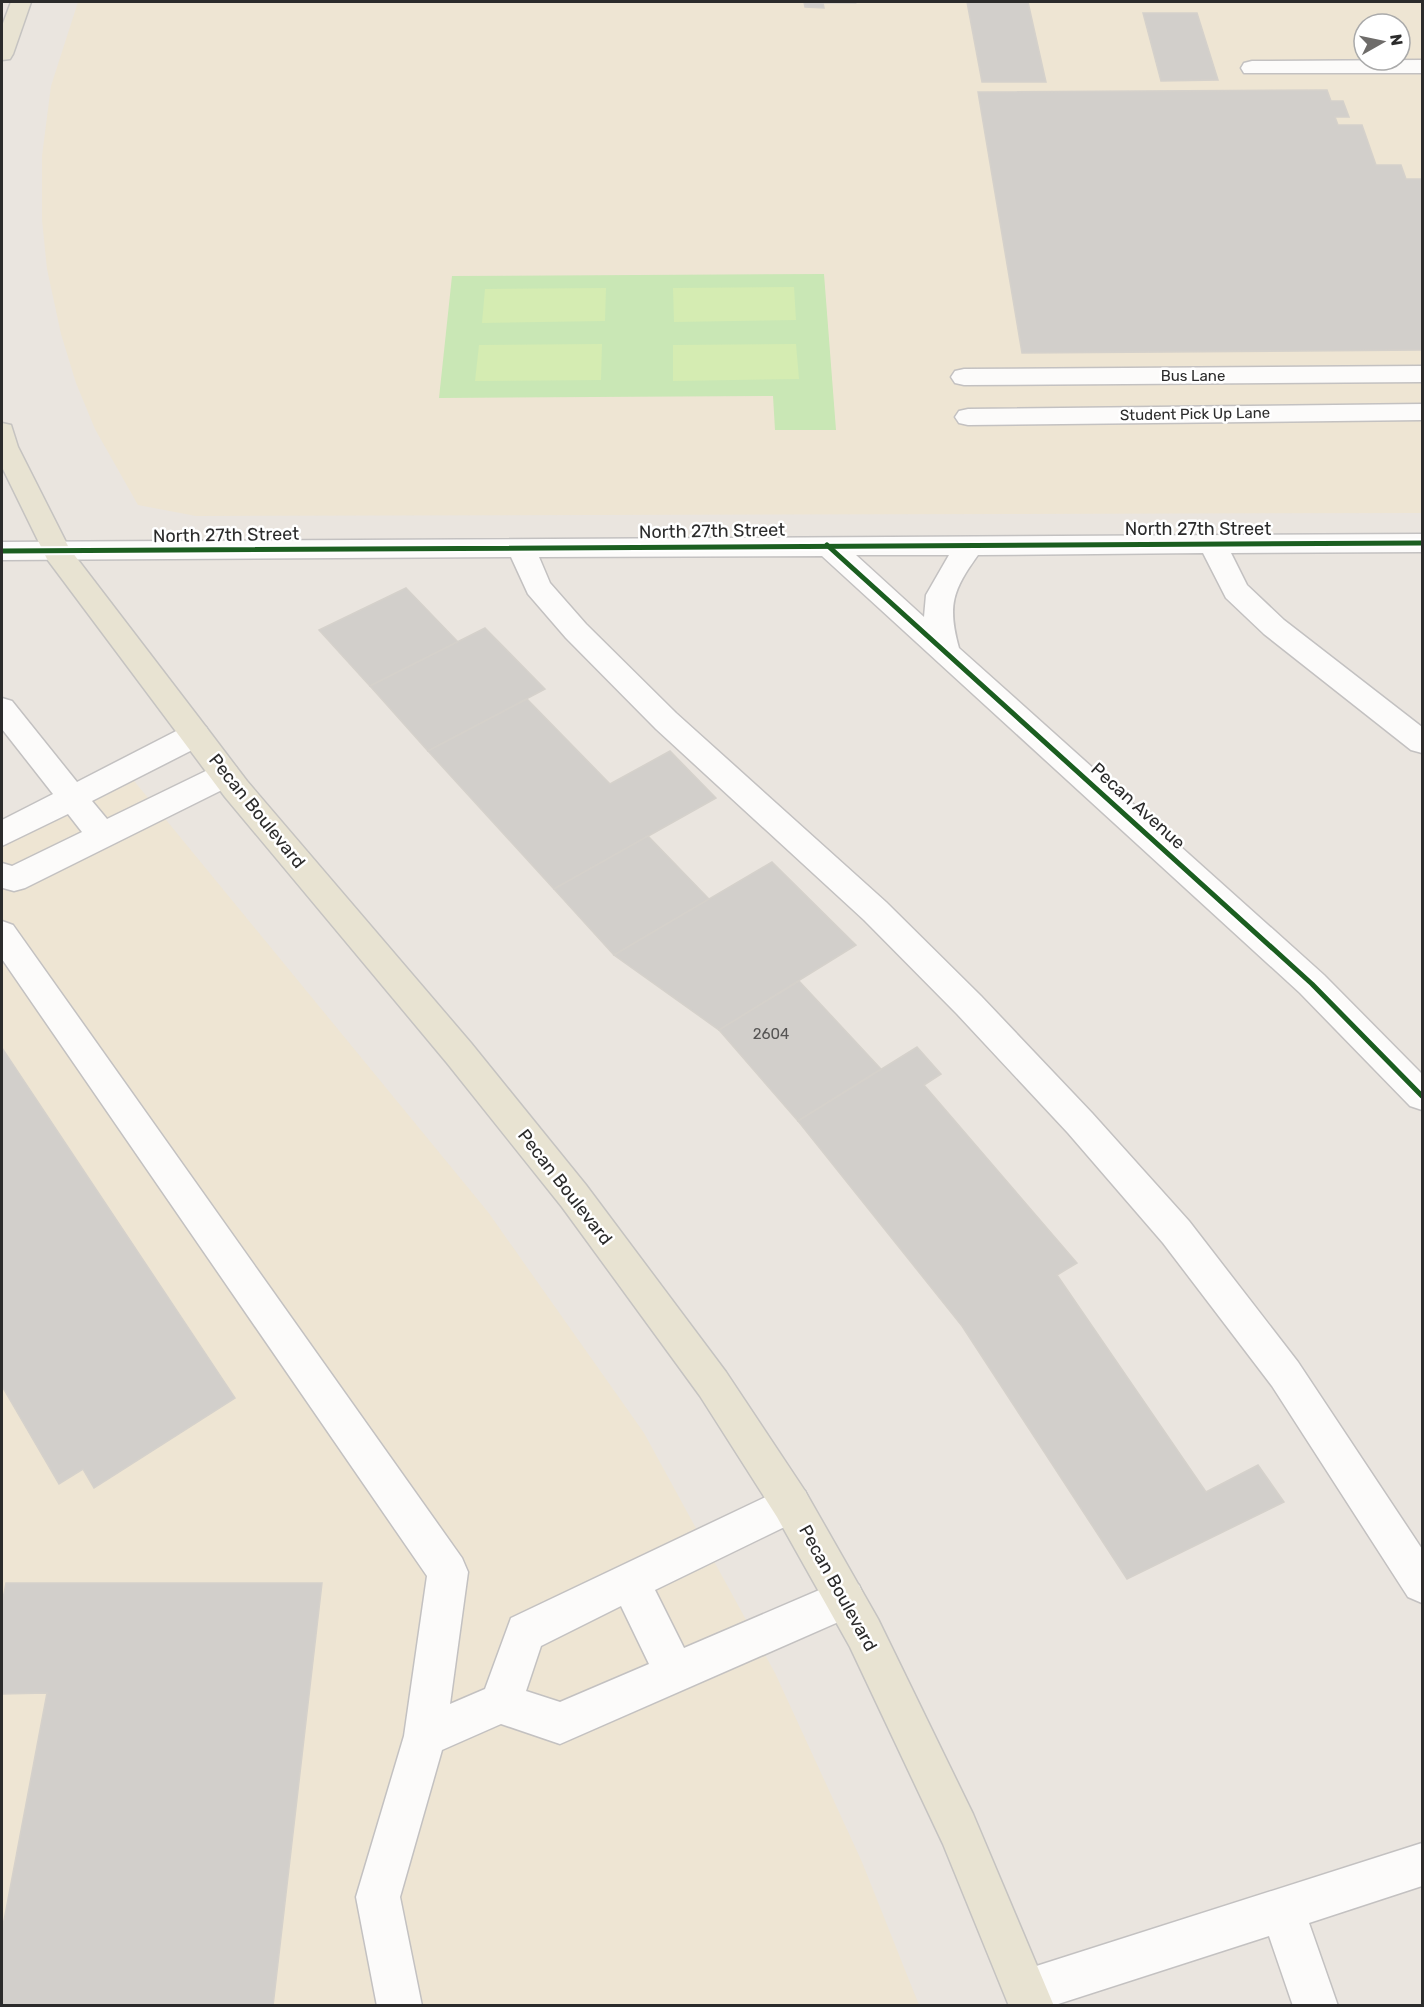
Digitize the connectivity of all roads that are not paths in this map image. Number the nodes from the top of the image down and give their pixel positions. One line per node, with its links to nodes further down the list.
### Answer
1 (21, 2): 2 (main road)
2 (2, 54)
3 (1252, 68): 4 (street)
4 (1422, 68)
5 (1422, 374): 6 (street, Bus Lane)
6 (964, 377)
7 (1422, 412): 8 (street, Student Pick Up Lane)
8 (968, 417)
9 (2, 431): 16 (main road, Pecan Boulevard)
10 (1212, 543): 11 (street, North 27th Street); 13 (street, North 27th Street); 20 (street)
11 (1422, 543)
12 (827, 545): 13 (street, North 27th Street); 14 (street, North 27th Street); 17 (street, Pecan Avenue)
13 (971, 545): 17 (street)
14 (521, 549): 16 (street, North 27th Street); 30 (street)
15 (2, 551): 16 (street, North 27th Street)
16 (57, 552): 19 (main road, Pecan Boulevard)
17 (946, 652): 27 (street, Pecan Avenue)
18 (2, 709): 22 (street)
19 (195, 735): 21 (main road, Pecan Boulevard); 22 (street)
20 (1422, 742)
21 (225, 775): 24 (street); 28 (main road, Pecan Boulevard)
22 (73, 797): 23 (street); 24 (street)
23 (2, 834)
24 (102, 835): 25 (street)
25 (2, 875)
26 (2, 934): 34 (street)
27 (1422, 1096)
28 (790, 1504): 29 (street); 31 (main road, Pecan Boulevard)
29 (630, 1581): 32 (street); 33 (street)
30 (1422, 1583)
31 (845, 1599): 32 (street); 37 (main road, Pecan Boulevard)
32 (675, 1673): 33 (street)
33 (501, 1703): 34 (street)
34 (425, 1736): 38 (street)
35 (1422, 1865): 36 (street)
36 (1282, 1910): 37 (street); 39 (street)
37 (1029, 1998)
38 (400, 2006)
39 (1316, 2006)

